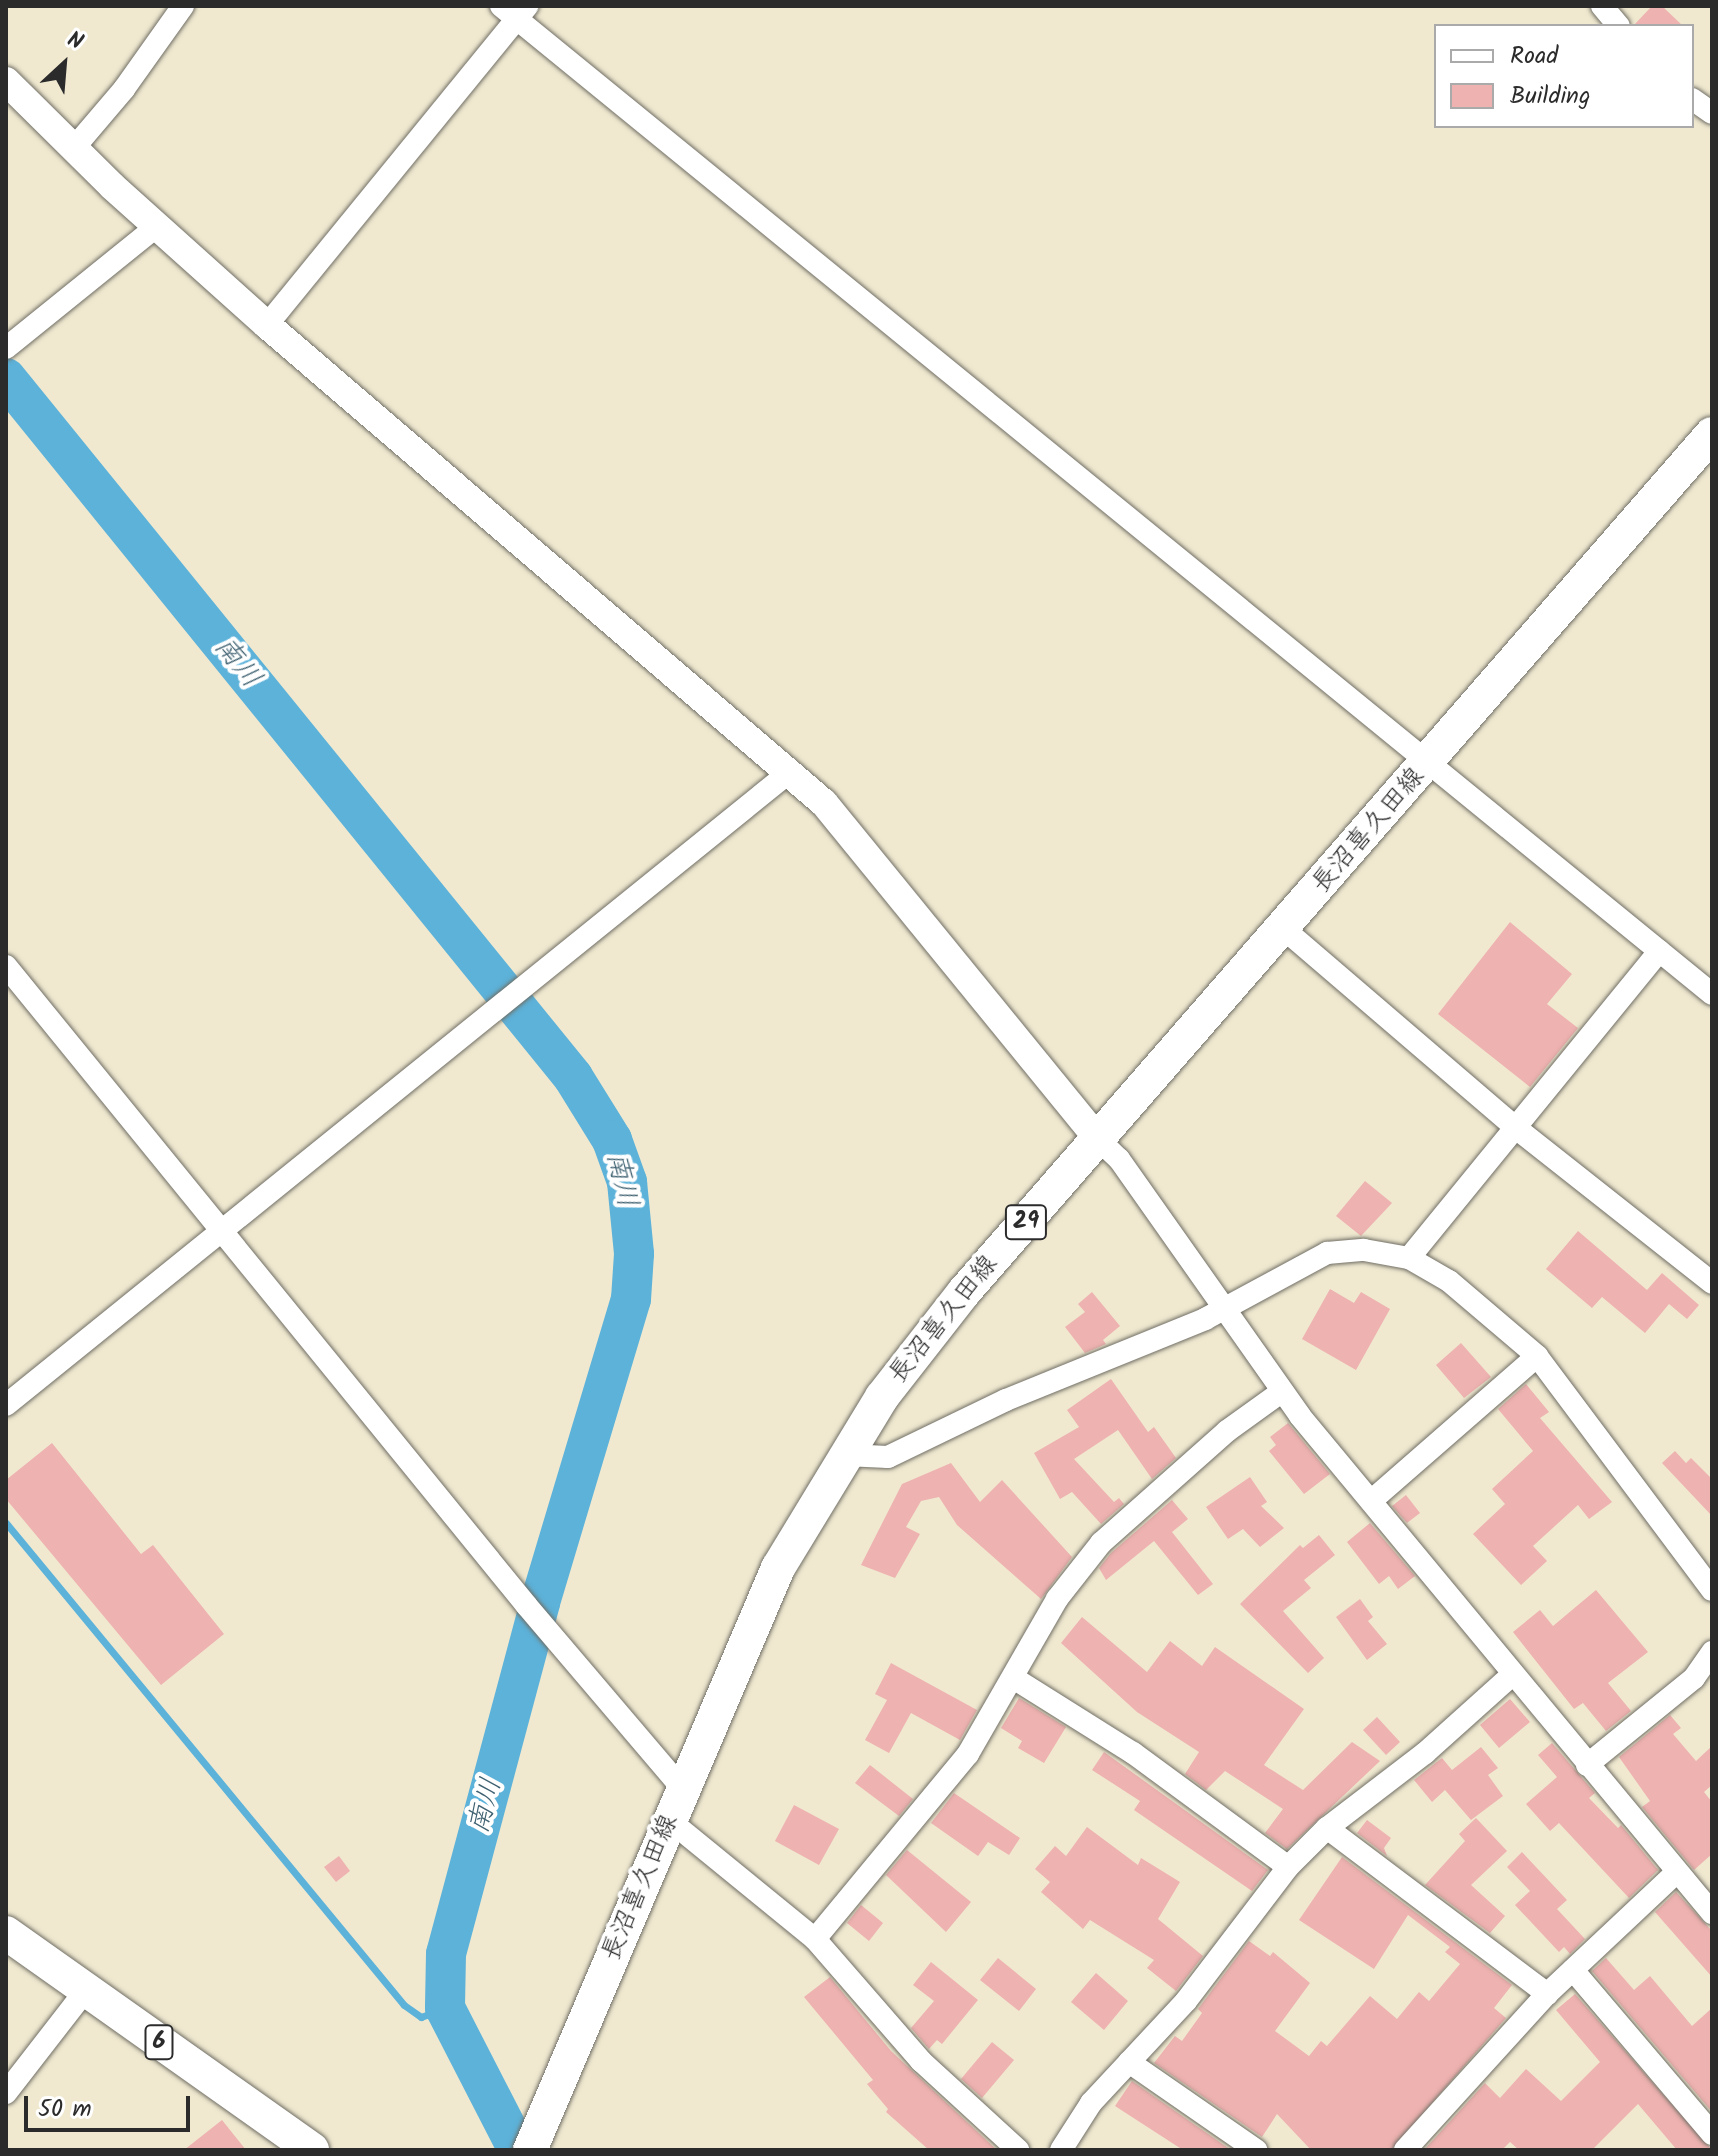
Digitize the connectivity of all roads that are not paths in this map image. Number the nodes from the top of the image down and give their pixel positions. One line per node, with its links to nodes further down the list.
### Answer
1 (183, 6): 8 (street)
2 (1602, 6): 4 (street)
3 (515, 10): 10 (street); 13 (street)
4 (1617, 24)
5 (6, 81): 8 (street)
6 (1694, 100): 7 (street)
7 (1712, 113)
8 (73, 149): 9 (street)
9 (156, 227): 10 (street); 11 (street)
10 (267, 325): 14 (street)
11 (6, 348)
12 (1712, 434): 13 (main road, 長沼喜久田線 / 29)
13 (1427, 763): 15 (main road, 長沼喜久田線 / 29); 16 (street)
14 (791, 771): 20 (street); 21 (street)
15 (1284, 929): 19 (street); 20 (main road, 長沼喜久田線 / 29)
16 (1659, 951): 18 (street); 19 (street)
17 (6, 966): 21 (street)
18 (1712, 994)
19 (1516, 1128): 22 (street); 23 (street)
20 (1099, 1140): 24 (street); 28 (main road, 長沼喜久田線 / 29)
21 (224, 1234): 27 (street); 35 (street)
22 (1409, 1258): 24 (street); 25 (street)
23 (1712, 1283)
24 (1226, 1309): 26 (street); 28 (street)
25 (1537, 1356): 29 (street); 30 (street)
26 (1281, 1392): 29 (street); 33 (street)
27 (6, 1405)
28 (845, 1455): 35 (main road, 長沼喜久田線 / 29)
29 (1371, 1501): 32 (street)
30 (1712, 1590)
31 (1712, 1652): 34 (street)
32 (1512, 1675): 34 (street); 37 (street)
33 (1015, 1679): 38 (street); 42 (street)
34 (1587, 1765): 39 (street)
35 (683, 1789): 36 (main road, 長沼喜久田線 / 29)
36 (669, 1820): 42 (street); 49 (main road, 長沼喜久田線 / 29)
37 (1327, 1828): 38 (street); 45 (street)
38 (1288, 1867): 46 (street)
39 (1676, 1873): 40 (street); 43 (street)
40 (1712, 1913)
41 (6, 1933): 44 (main road, 6)
42 (815, 1939): 51 (street)
43 (1573, 1970): 45 (street); 48 (street)
44 (86, 1990): 47 (street); 50 (main road, 6)
45 (1547, 1994): 54 (street)
46 (1129, 2062): 52 (street); 53 (street)
47 (6, 2093)
48 (1712, 2134)
49 (533, 2143)
50 (312, 2150)
51 (1018, 2150)
52 (1061, 2150)
53 (1256, 2150)
54 (1405, 2150)

